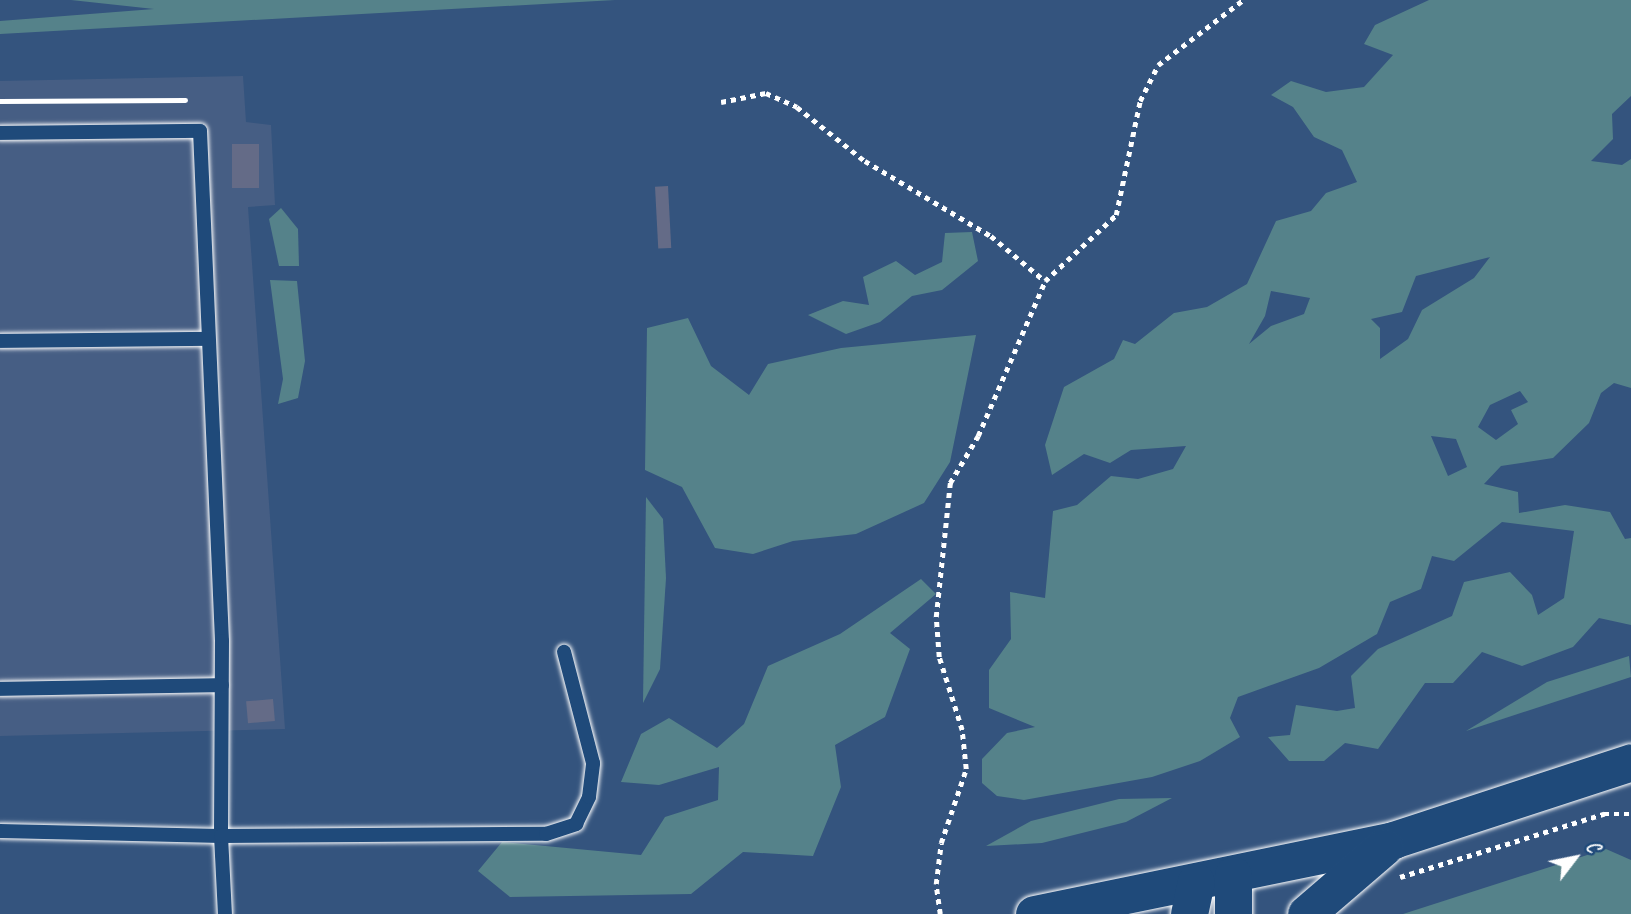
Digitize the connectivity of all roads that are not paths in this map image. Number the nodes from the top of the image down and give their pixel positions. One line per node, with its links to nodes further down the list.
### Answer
1 (0, 133): 2 (lane)
2 (208, 339): 3 (lane); 5 (lane)
3 (0, 341)
4 (565, 652): 9 (lane)
5 (222, 685): 6 (lane); 9 (lane)
6 (0, 689)
7 (1631, 762): 10 (street)
8 (0, 831): 9 (lane)
9 (221, 836): 13 (lane)
10 (1393, 840): 11 (street); 16 (street)
11 (1233, 875): 12 (street); 15 (street)
12 (1193, 898): 14 (street)
13 (225, 914)
14 (1034, 914)
15 (1233, 914)
16 (1306, 914)

